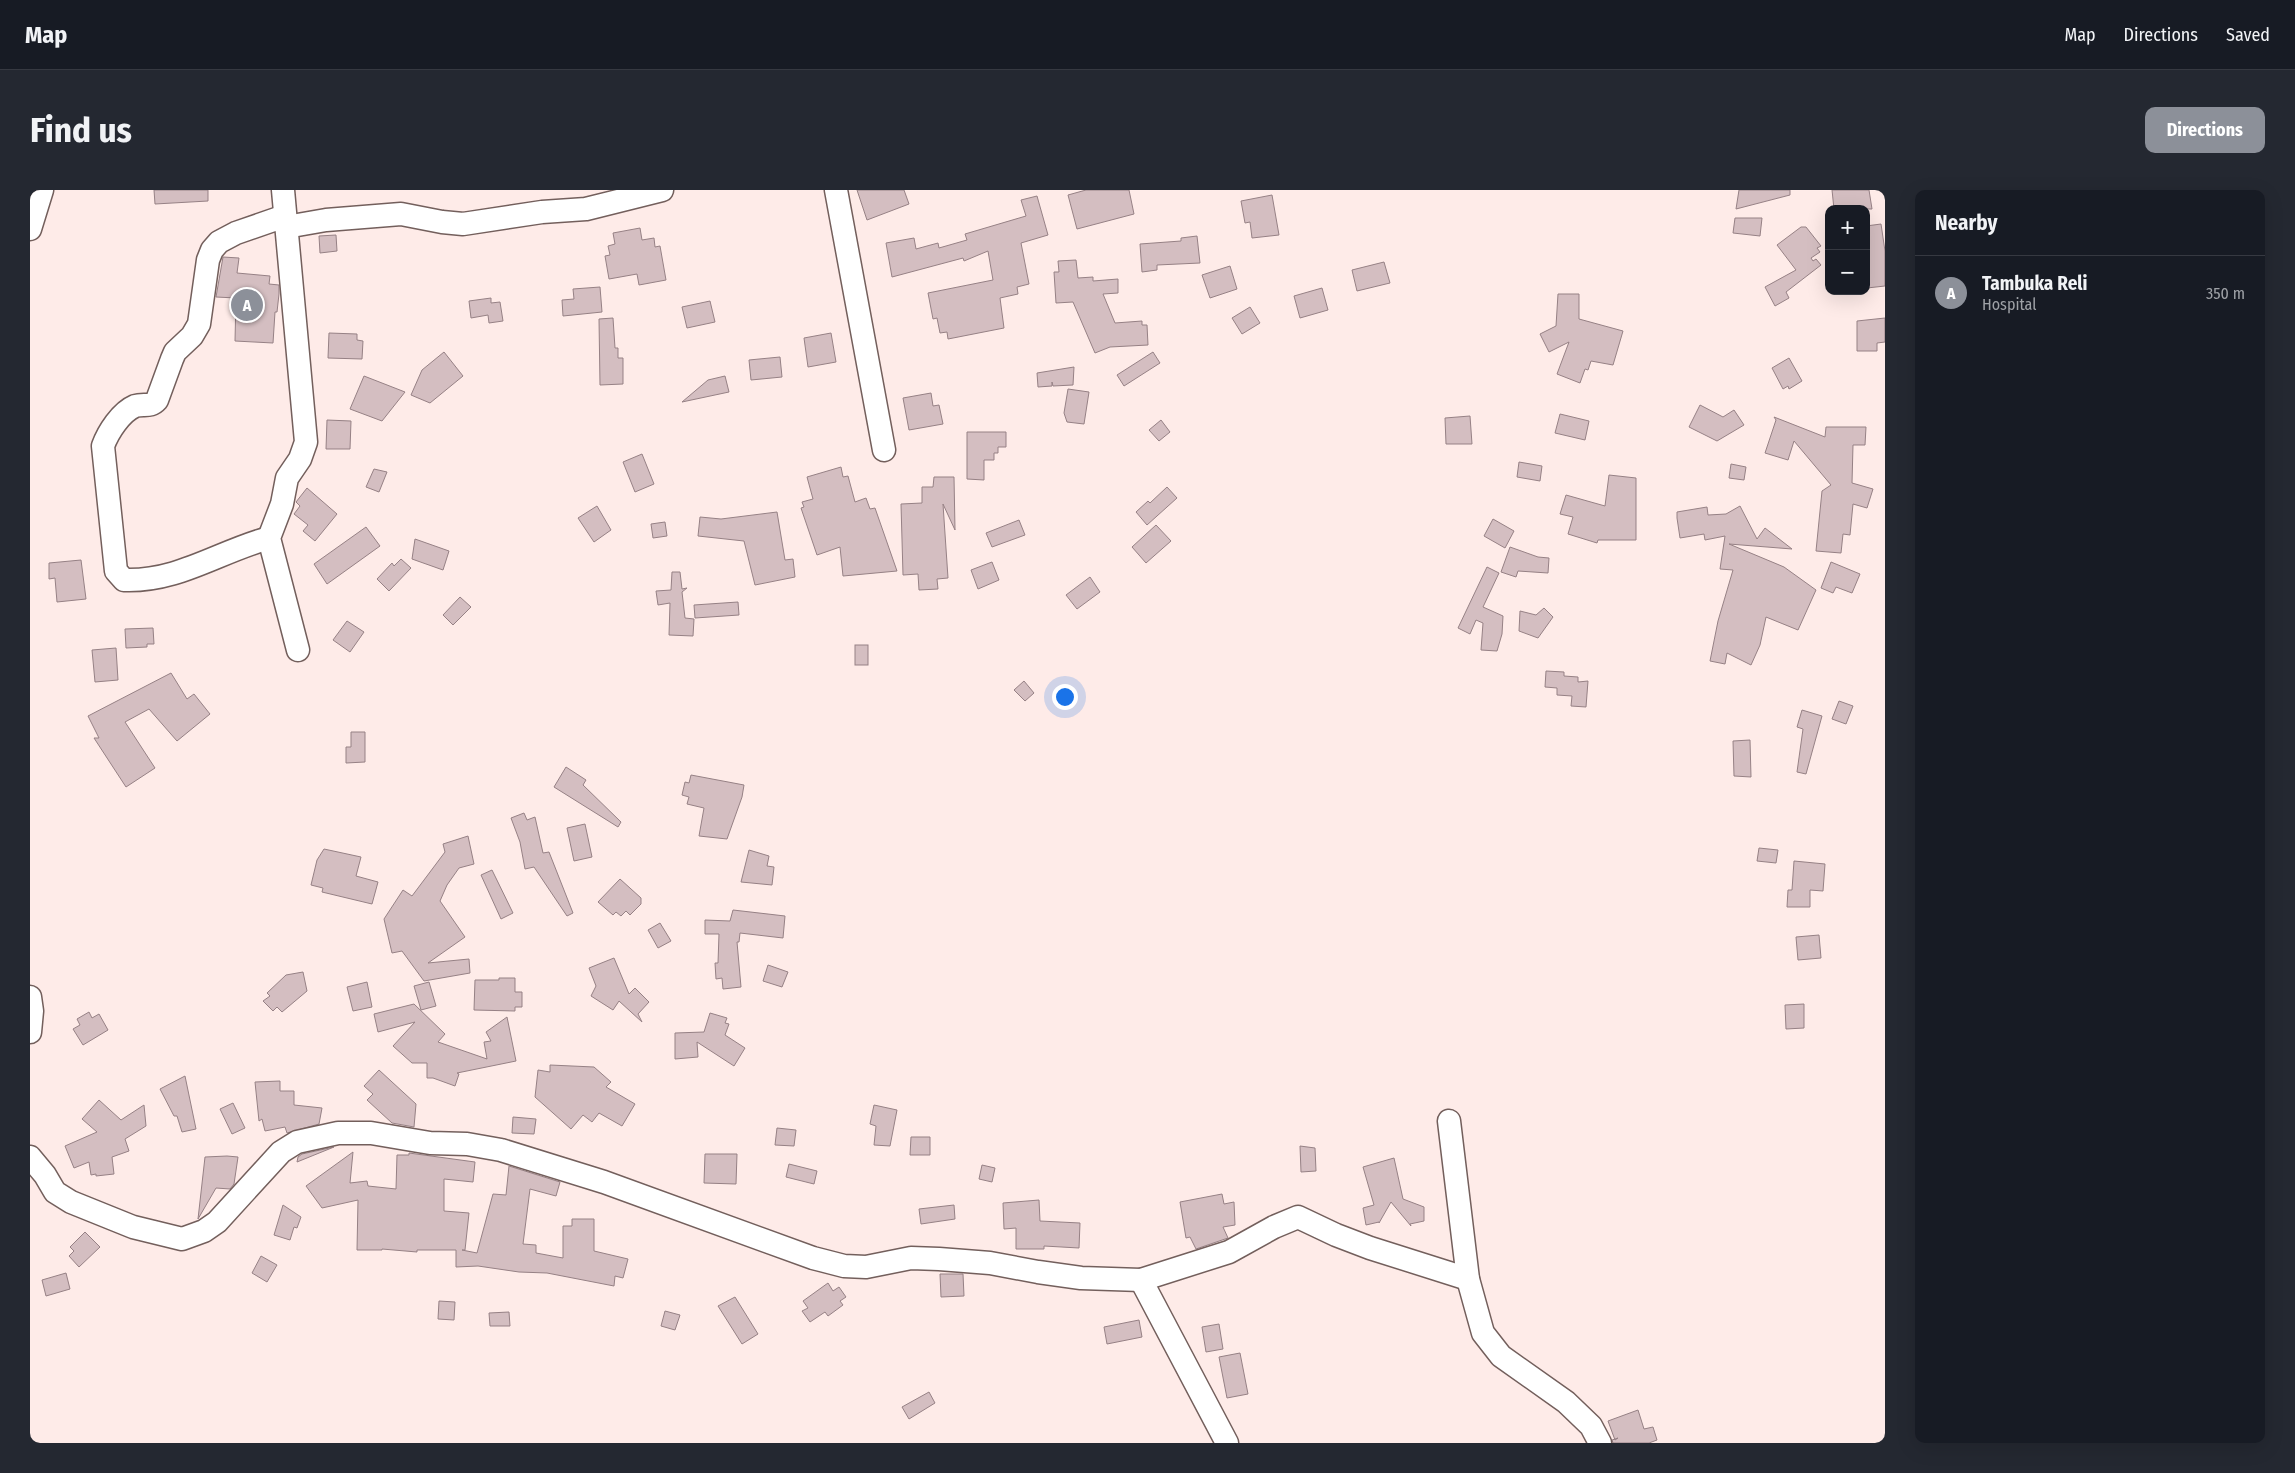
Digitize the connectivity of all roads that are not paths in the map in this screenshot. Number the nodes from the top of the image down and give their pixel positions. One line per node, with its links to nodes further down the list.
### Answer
1 (42, 190): 6 (street)
2 (283, 190): 5 (street)
3 (662, 190): 5 (street)
4 (836, 190): 7 (street)
5 (286, 222): 8 (street); 8 (street)
6 (30, 229)
7 (884, 450)
8 (269, 538): 9 (street)
9 (298, 650)
10 (30, 998): 11 (street)
11 (30, 1032)
12 (1449, 1121): 14 (street)
13 (30, 1157): 15 (street)
14 (1468, 1279): 15 (street); 17 (street)
15 (1141, 1280): 16 (street)
16 (1226, 1443)
17 (1600, 1443)

